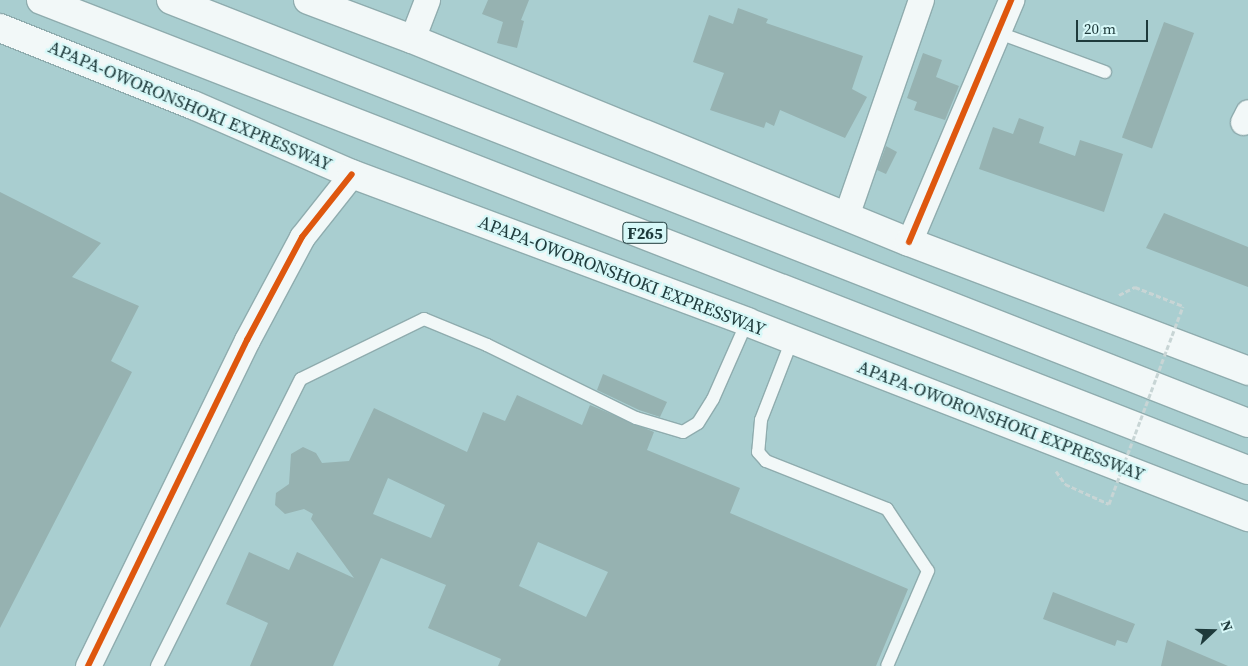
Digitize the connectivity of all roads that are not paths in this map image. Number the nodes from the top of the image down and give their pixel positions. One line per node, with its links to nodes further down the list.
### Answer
1 (41, 0): 18 (main road, F265)
2 (171, 0): 17 (main road, F265)
3 (308, 0): 9 (main road)
4 (428, 0): 9 (street)
5 (921, 0): 12 (street)
6 (1011, 0): 8 (street)
7 (0, 28): 11 (main road, APAPA-OWORONSHOKI EXPRESSWAY)
8 (999, 33): 10 (lane); 13 (street)
9 (412, 39): 12 (main road)
10 (1106, 72)
11 (352, 174): 14 (main road, APAPA-OWORONSHOKI EXPRESSWAY); 20 (street)
12 (846, 216): 13 (main road)
13 (909, 242): 16 (main road)
14 (747, 322): 15 (main road, APAPA-OWORONSHOKI EXPRESSWAY); 21 (lane)
15 (792, 340): 19 (main road, APAPA-OWORONSHOKI EXPRESSWAY); 22 (lane)
16 (1248, 371)
17 (1248, 423)
18 (1248, 470)
19 (1248, 516)
20 (88, 666)
21 (157, 666)
22 (887, 666)

